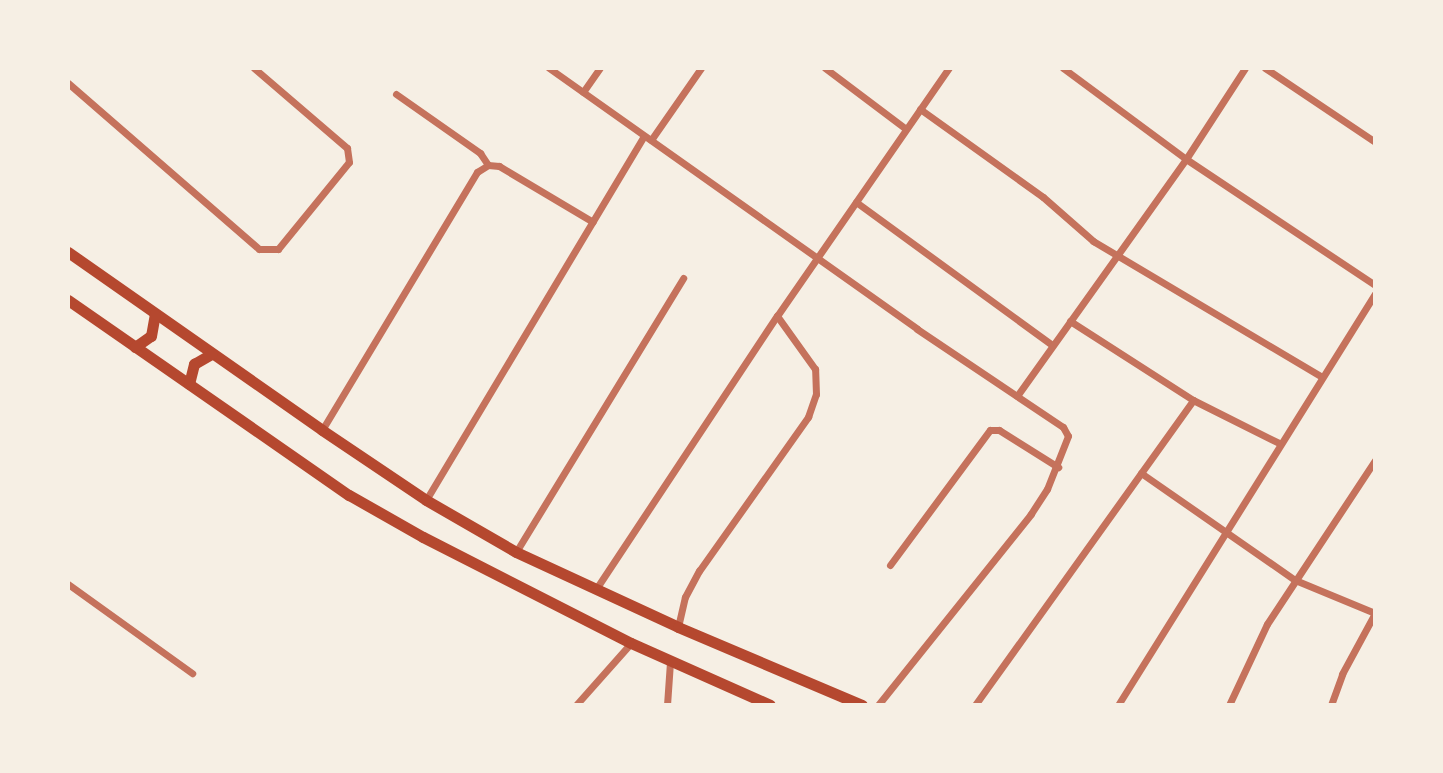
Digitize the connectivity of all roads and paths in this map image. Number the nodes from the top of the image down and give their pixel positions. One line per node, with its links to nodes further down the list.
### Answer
1 (254, 68): 10 (street)
2 (549, 68): 11 (street)
3 (600, 68): 11 (street)
4 (701, 68): 15 (street)
5 (825, 68): 14 (street)
6 (949, 68): 13 (street)
7 (1063, 68): 17 (street)
8 (1245, 68): 17 (street)
9 (1265, 68): 16 (street)
10 (68, 83)
11 (583, 92): 15 (street)
12 (396, 94): 18 (street)
13 (920, 109): 14 (street); 22 (street)
14 (906, 129): 19 (street)
15 (648, 138): 20 (street); 23 (street)
16 (1375, 142)
17 (1186, 159): 22 (street); 25 (street)
18 (488, 165): 20 (street); 38 (street)
19 (856, 202): 23 (street); 31 (street)
20 (593, 222): 43 (street)
21 (68, 252): 28 (main road)
22 (1117, 255): 30 (street); 34 (street)
23 (818, 257): 29 (street); 36 (street)
24 (683, 278): 45 (street)
25 (1375, 285)
26 (1375, 294): 34 (street)
27 (68, 300): 32 (main road)
28 (155, 314): 32 (main road); 33 (main road)
29 (777, 316): 49 (street); 51 (street)
30 (1070, 321): 31 (street); 37 (street)
31 (1052, 345): 36 (street)
32 (135, 347): 35 (main road)
33 (211, 354): 35 (main road); 38 (main road)
34 (1322, 377): 39 (street)
35 (189, 384): 52 (main road)
36 (1017, 396): 41 (street)
37 (1193, 400): 39 (street); 42 (street)
38 (322, 430): 43 (main road)
39 (1279, 443): 44 (street)
40 (1375, 460): 47 (street)
41 (1058, 467): 46 (street); 59 (street)
42 (1141, 473): 44 (street); 60 (street)
43 (426, 500): 45 (main road)
44 (1224, 532): 47 (street); 61 (street)
45 (516, 552): 49 (main road)
46 (890, 565)
47 (1295, 580): 50 (street); 62 (street)
48 (68, 584): 54 (street)
49 (596, 589): 51 (main road)
50 (1375, 613): 63 (street)
51 (678, 627): 58 (main road)
52 (631, 643): 53 (main road); 55 (street)
53 (670, 662): 56 (street); 57 (main road)
54 (192, 673)
55 (576, 705)
56 (667, 705)
57 (770, 705)
58 (862, 705)
59 (878, 705)
60 (975, 705)
61 (1118, 705)
62 (1229, 705)
63 (1331, 705)

